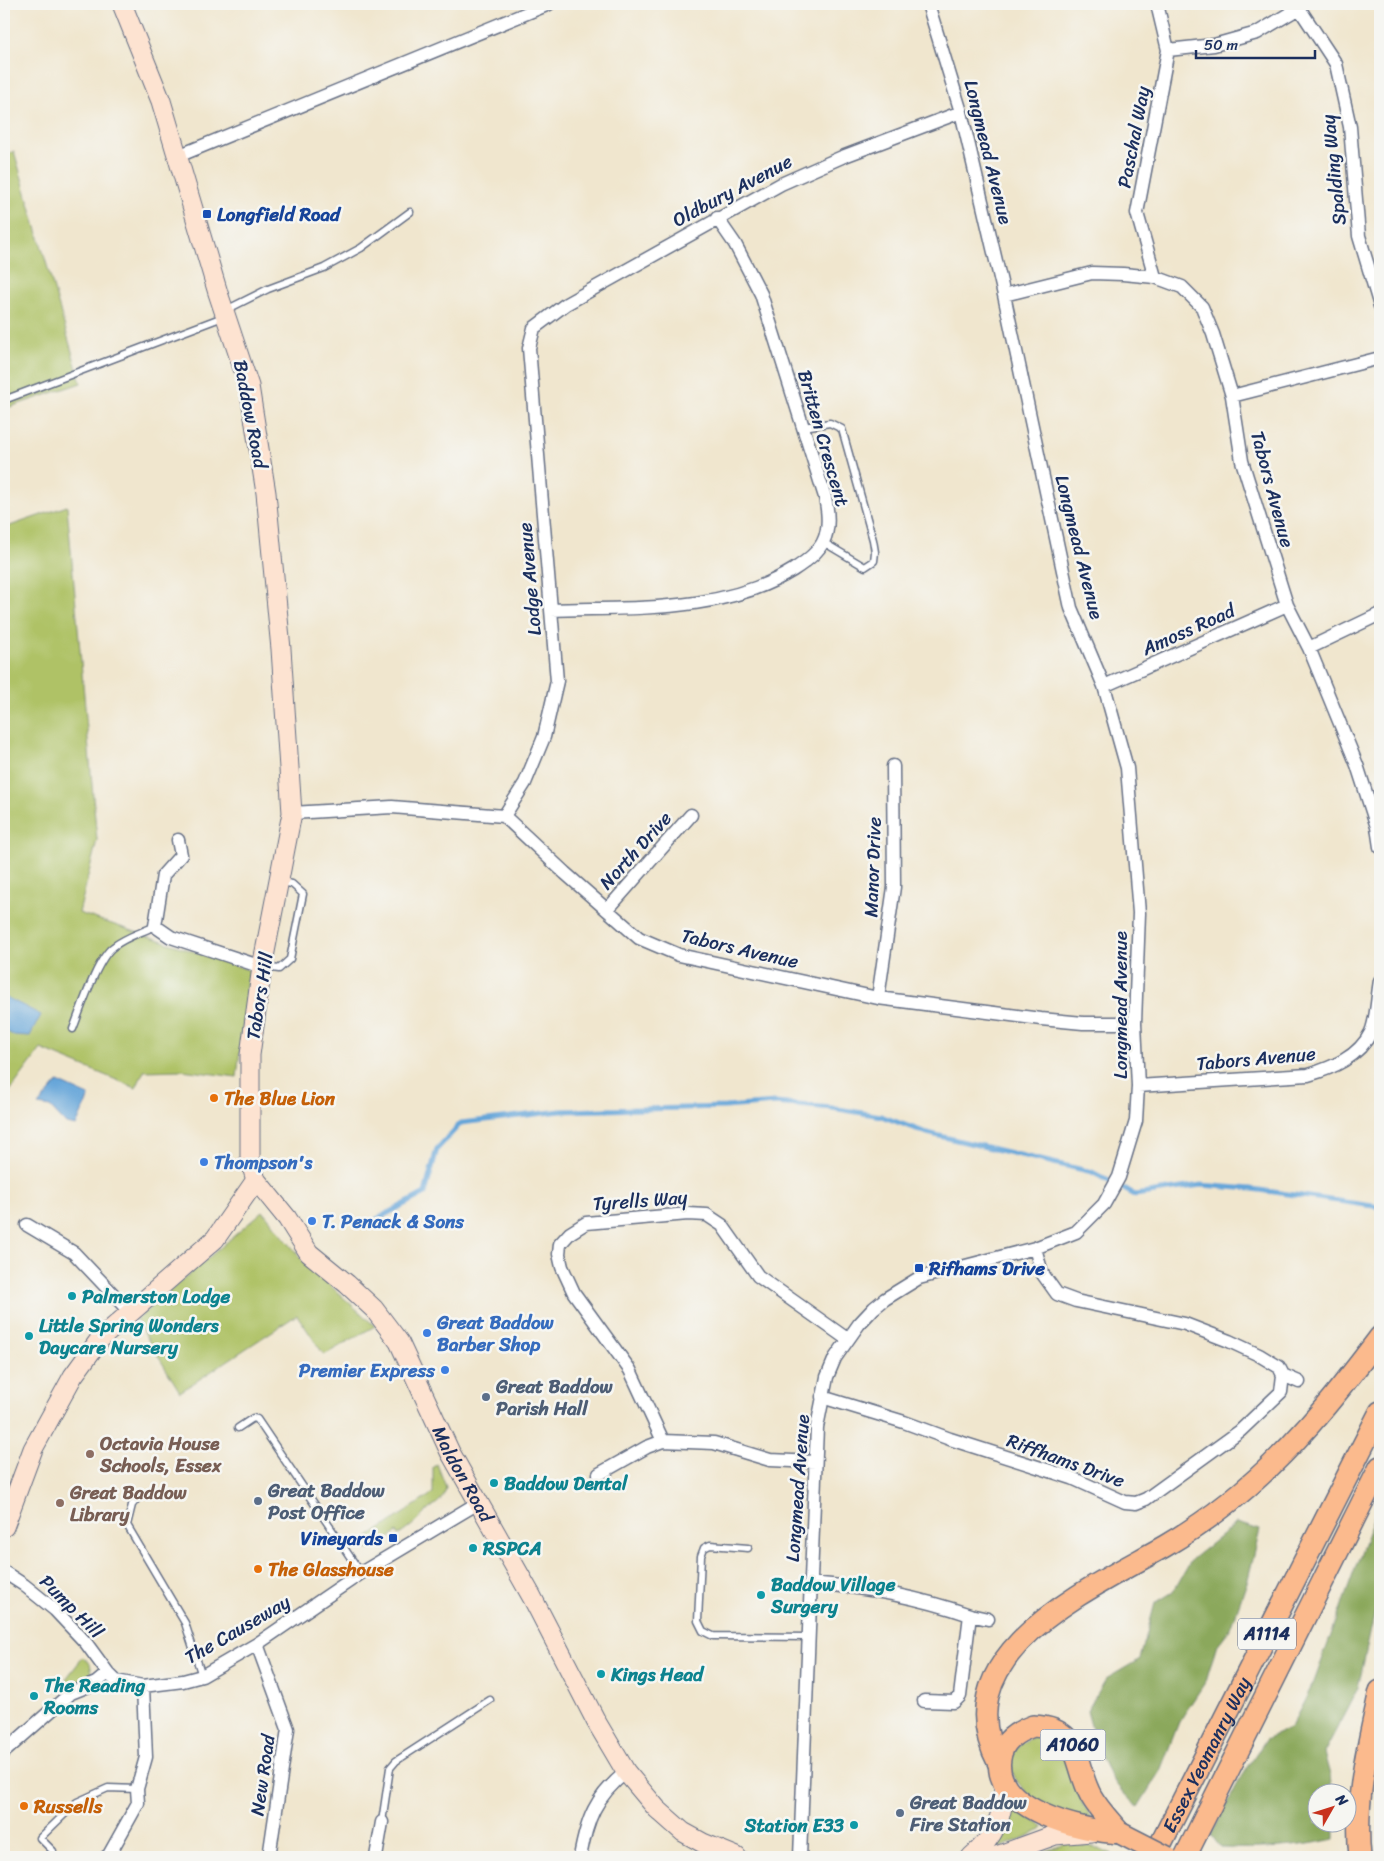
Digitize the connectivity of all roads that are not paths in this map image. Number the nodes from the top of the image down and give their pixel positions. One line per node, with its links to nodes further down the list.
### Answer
1 (122, 4): 8 (street, Baddow Road)
2 (549, 4): 8 (street)
3 (928, 4): 7 (street, Longmead Avenue)
4 (1158, 4): 6 (street, Paschal Way)
5 (1302, 6): 6 (street, Spalding Way); 13 (street, Spalding Way)
6 (1168, 50): 11 (street, Paschal Way)
7 (961, 112): 10 (street, Oldbury Avenue); 12 (street, Longmead Avenue)
8 (178, 156): 14 (street, Baddow Road)
9 (410, 212): 14 (lane)
10 (717, 218): 15 (street, Oldbury Avenue); 19 (street, Britten Crescent)
11 (1155, 277): 12 (street, Tabors Avenue); 17 (street, Tabors Avenue)
12 (1004, 295): 25 (street, Longmead Avenue)
13 (1380, 306)
14 (226, 313): 18 (lane); 27 (street, Baddow Road)
15 (534, 328): 22 (street, Lodge Avenue)
16 (1380, 358): 17 (street)
17 (1232, 396): 21 (street, Tabors Avenue)
18 (4, 400)
19 (803, 427): 20 (street, Britten Crescent); 20 (lane)
20 (823, 542): 22 (street)
21 (1287, 605): 24 (street, Tabors Avenue); 25 (street, Amoss Road)
22 (550, 610): 29 (street, Lodge Avenue)
23 (1380, 614): 24 (street)
24 (1310, 648): 31 (street, Tabors Avenue)
25 (1104, 686): 38 (street, Longmead Avenue)
26 (893, 766): 37 (street, Manor Drive)
27 (292, 813): 29 (street); 32 (street, Tabors Hill)
28 (691, 815): 33 (street, North Drive)
29 (504, 816): 33 (street, Tabors Avenue)
30 (178, 840): 34 (street)
31 (1380, 847)
32 (280, 882): 35 (street, Tabors Hill); 35 (lane)
33 (606, 910): 37 (street, Tabors Avenue)
34 (155, 926): 35 (street); 39 (lane)
35 (262, 967): 41 (street, Tabors Hill)
36 (1380, 982): 40 (street, Tabors Avenue)
37 (878, 998): 38 (street, Tabors Avenue)
38 (1135, 1022): 40 (street, Longmead Avenue)
39 (73, 1029)
40 (1138, 1086): 43 (street, Longmead Avenue)
41 (256, 1180): 44 (street); 57 (street, Maldon Road)
42 (27, 1225): 44 (street)
43 (1034, 1248): 46 (street, Longmead Avenue); 47 (street)
44 (130, 1312): 58 (street)
45 (1380, 1337): 74 (main road)
46 (847, 1339): 49 (street, Longmead Avenue); 52 (street, Tyrells Way)
47 (1283, 1375): 48 (street); 49 (street, Riffhams Drive)
48 (1299, 1382)
49 (822, 1397): 53 (street, Longmead Avenue)
50 (1380, 1412): 90 (main road, Essex Yeomanry Way / A1114)
51 (238, 1428): 61 (lane)
52 (663, 1441): 53 (street); 55 (street)
53 (815, 1462): 62 (street, Longmead Avenue)
54 (1380, 1467): 92 (main road, Essex Yeomanry Way / A1114)
55 (599, 1474)
56 (141, 1494): 68 (lane)
57 (478, 1503): 61 (street, The Causeway); 75 (street, Maldon Road)
58 (5, 1516)
59 (748, 1548): 65 (lane)
60 (4, 1572): 67 (street, Pump Hill)
61 (361, 1574): 66 (street, The Causeway)
62 (810, 1583): 63 (street); 65 (street, Longmead Avenue)
63 (970, 1616): 64 (street); 72 (street)
64 (988, 1619)
65 (807, 1637): 87 (street, Longmead Avenue)
66 (257, 1644): 68 (street, The Causeway); 83 (street, New Road)
67 (108, 1674): 69 (street, The Causeway); 73 (street)
68 (202, 1676): 69 (street, The Causeway)
69 (143, 1686): 77 (street)
70 (1380, 1691): 93 (main road)
71 (490, 1700): 78 (lane)
72 (924, 1701)
73 (4, 1752)
74 (999, 1764): 76 (main road); 80 (main road, A1060)
75 (626, 1772): 85 (street); 86 (street, Maldon Road)
76 (1004, 1786): 79 (main road, A1060); 88 (street)
77 (137, 1789): 81 (lane); 82 (street)
78 (382, 1822): 84 (street)
79 (1097, 1832): 80 (main road, A1060); 89 (street)
80 (1120, 1834): 91 (main road, A1060, bridge)
81 (53, 1851)
82 (106, 1857)
83 (269, 1857)
84 (376, 1857)
85 (580, 1857)
86 (737, 1857)
87 (800, 1857)
88 (971, 1857)
89 (994, 1857)
90 (1154, 1857)
91 (1167, 1857)
92 (1185, 1857)
93 (1360, 1857)

